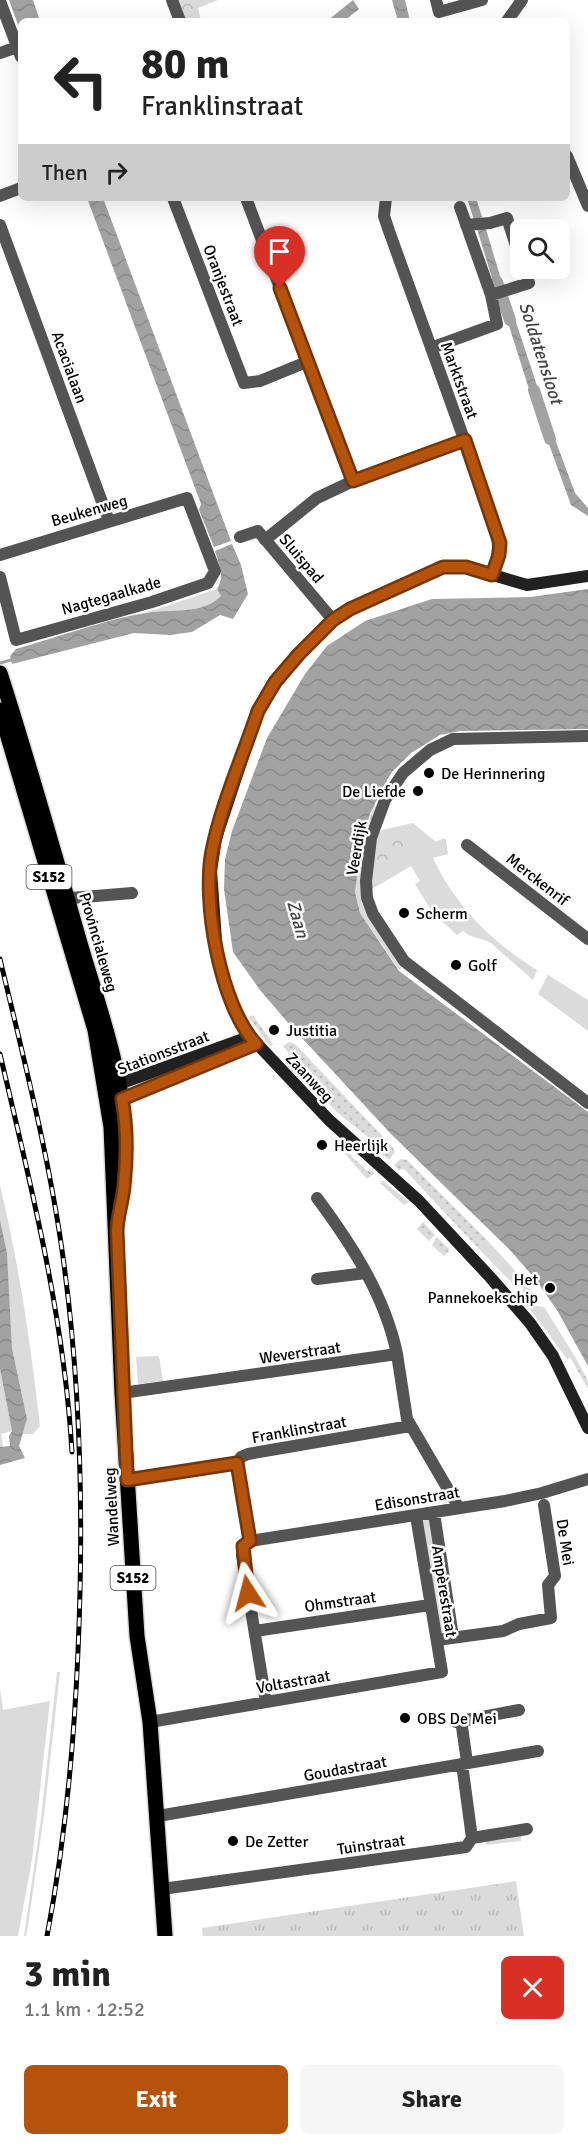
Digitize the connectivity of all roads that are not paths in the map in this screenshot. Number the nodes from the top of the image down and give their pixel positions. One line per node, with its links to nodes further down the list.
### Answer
1 (172, 0): 6 (street)
2 (436, 0): 3 (street)
3 (482, 0)
4 (522, 0): 7 (street)
5 (0, 1): 8 (street)
6 (179, 18)
7 (513, 18)
8 (18, 49)
9 (18, 52): 10 (street)
10 (0, 53)
11 (570, 163): 17 (street)
12 (18, 189): 13 (street)
13 (0, 196)
14 (174, 201): 25 (street, Oranjestraat)
15 (247, 201): 25 (street)
16 (383, 201): 24 (street, Marktstraat)
17 (588, 206)
18 (460, 207): 20 (street)
19 (0, 225): 28 (street, Acacialaan)
20 (471, 225): 21 (street); 23 (street)
21 (510, 227)
22 (528, 279): 23 (street)
23 (499, 293): 24 (street)
24 (431, 348): 26 (street, Marktstraat)
25 (309, 361): 27 (street)
26 (465, 440): 27 (street); 32 (street, Marktstraat)
27 (353, 481): 30 (street)
28 (109, 521): 31 (street, Beukenweg); 35 (street, Beukenweg)
29 (240, 537): 30 (street, Sluispad)
30 (265, 540): 36 (street, Sluispad)
31 (0, 555)
32 (492, 575): 33 (street, Zaanweg); 36 (street, Zaanweg)
33 (588, 576)
34 (0, 577): 35 (street, Nagtegaalkade)
35 (213, 579)
36 (333, 620): 44 (street, Zaanweg)
37 (0, 673): 42 (main road, Provincialeweg / S152)
38 (0, 710): 42 (main road, Provincialeweg / S152)
39 (588, 736): 47 (street, Veerdijk)
40 (467, 845): 43 (street, Merckenrif)
41 (132, 893): 42 (street)
42 (62, 899): 45 (main road, Provincialeweg / S152); 46 (main road, Provincialeweg / S152)
43 (588, 939)
44 (253, 1041): 45 (street, Stationsstraat); 55 (street, Zaanweg)
45 (120, 1092): 46 (street, Stationsstraat); 49 (main road, Wandelweg / S152)
46 (106, 1095): 49 (main road, Wandelweg / S152)
47 (587, 1101)
48 (317, 1198): 50 (street)
49 (117, 1219): 53 (main road, Wandelweg / S152)
50 (366, 1273): 51 (street); 52 (street)
51 (317, 1279)
52 (397, 1354): 53 (street, Weverstraat); 54 (street)
53 (122, 1393): 58 (main road, Wandelweg / S152)
54 (410, 1426): 56 (street, Franklinstraat); 60 (street)
55 (588, 1428)
56 (237, 1463): 58 (street, Franklinstraat); 63 (street)
57 (588, 1479): 60 (street, Edisonstraat)
58 (127, 1480): 71 (main road, Wandelweg / S152)
59 (544, 1505): 66 (street, De Mei)
60 (459, 1508): 61 (street, Edisonstraat)
61 (434, 1513): 62 (street, Edisonstraat); 66 (street, Ampèrestraat)
62 (416, 1516): 63 (street, Edisonstraat); 64 (street, Ampèrestraat)
63 (250, 1541): 65 (street)
64 (430, 1605): 65 (street, Ohmstraat); 67 (street, Ampèrestraat)
65 (255, 1631): 69 (street)
66 (453, 1637): 67 (street)
67 (437, 1640): 68 (street, Ampèrestraat)
68 (442, 1672): 69 (street, Voltastraat)
69 (266, 1702): 71 (street, Voltastraat)
70 (519, 1710): 73 (street)
71 (150, 1722): 74 (main road, Wandelweg / S152)
72 (538, 1751): 73 (street, Goudastraat)
73 (464, 1763): 74 (street, Goudastraat); 76 (street)
74 (158, 1816): 77 (main road, Wandelweg / S152)
75 (527, 1829): 76 (street, Tuinstraat)
76 (472, 1838): 77 (street, Tuinstraat)
77 (162, 1889): 78 (main road, Wandelweg / S152)
78 (165, 1936)

